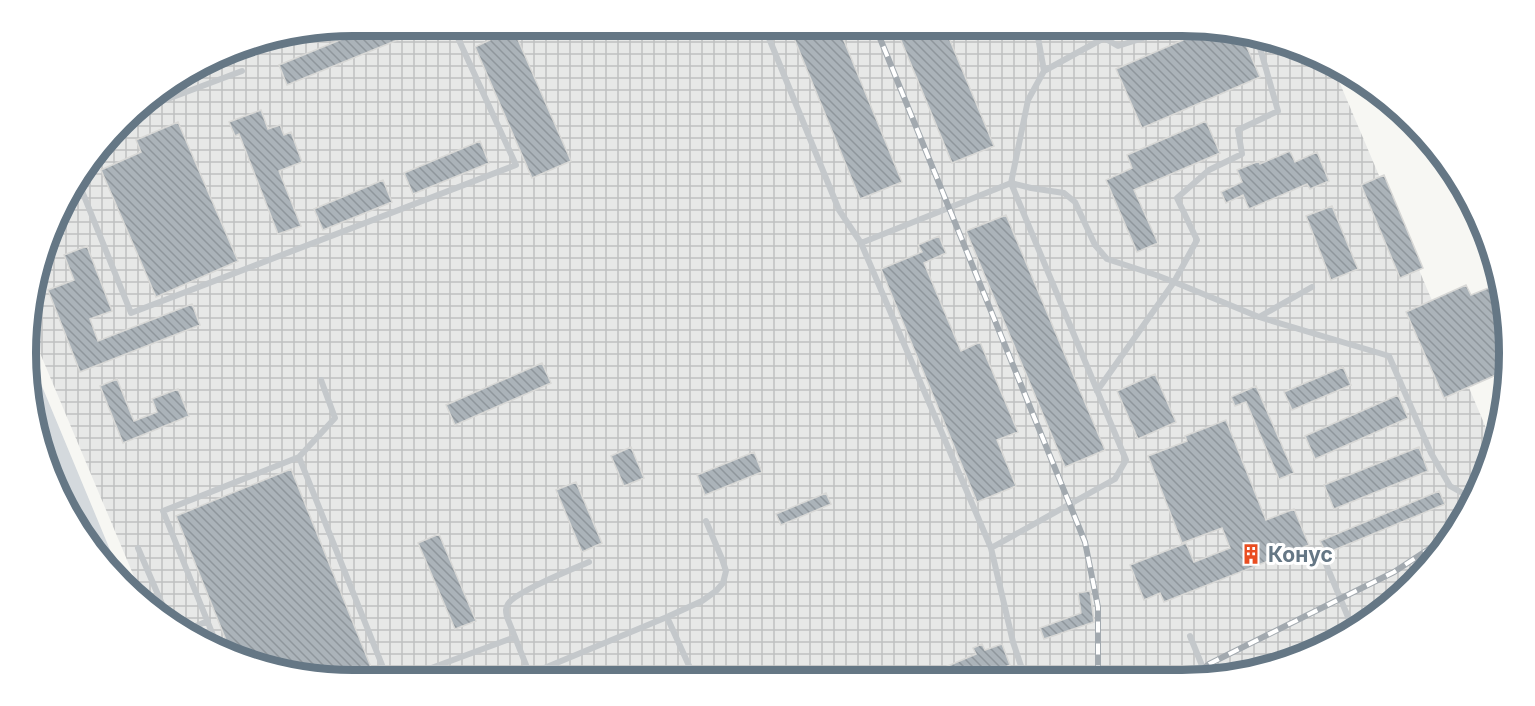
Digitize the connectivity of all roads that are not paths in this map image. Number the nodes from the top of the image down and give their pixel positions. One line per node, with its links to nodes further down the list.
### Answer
1 (460, 36): 10 (lane)
2 (768, 36): 11 (lane)
3 (1038, 36): 7 (lane)
4 (1150, 36): 7 (lane)
5 (1259, 46): 12 (lane)
6 (242, 71): 8 (lane)
7 (1044, 71): 9 (lane)
8 (160, 102)
9 (1011, 183): 11 (lane); 12 (lane); 16 (lane)
10 (81, 189)
11 (861, 243): 23 (lane)
12 (1174, 282): 14 (lane); 16 (lane)
13 (1312, 286): 14 (lane)
14 (1259, 318): 19 (lane)
15 (321, 380): 18 (lane)
16 (1097, 391): 23 (lane)
17 (40, 403): 21 (main road)
18 (299, 457): 28 (lane); 35 (lane)
19 (1465, 495)
20 (706, 521): 27 (lane)
21 (97, 540)
22 (138, 548): 26 (lane)
23 (991, 548): 40 (lane)
24 (1321, 552): 29 (lane)
25 (589, 562): 32 (lane)
26 (163, 606)
27 (668, 617): 38 (lane); 39 (lane)
28 (208, 621): 30 (lane); 33 (lane)
29 (1350, 622)
30 (193, 627)
31 (1190, 636): 34 (lane)
32 (515, 637): 36 (lane); 37 (lane)
33 (215, 638)
34 (1203, 669)
35 (384, 670)
36 (426, 670)
37 (528, 670)
38 (547, 670)
39 (691, 670)
40 (1022, 670)

